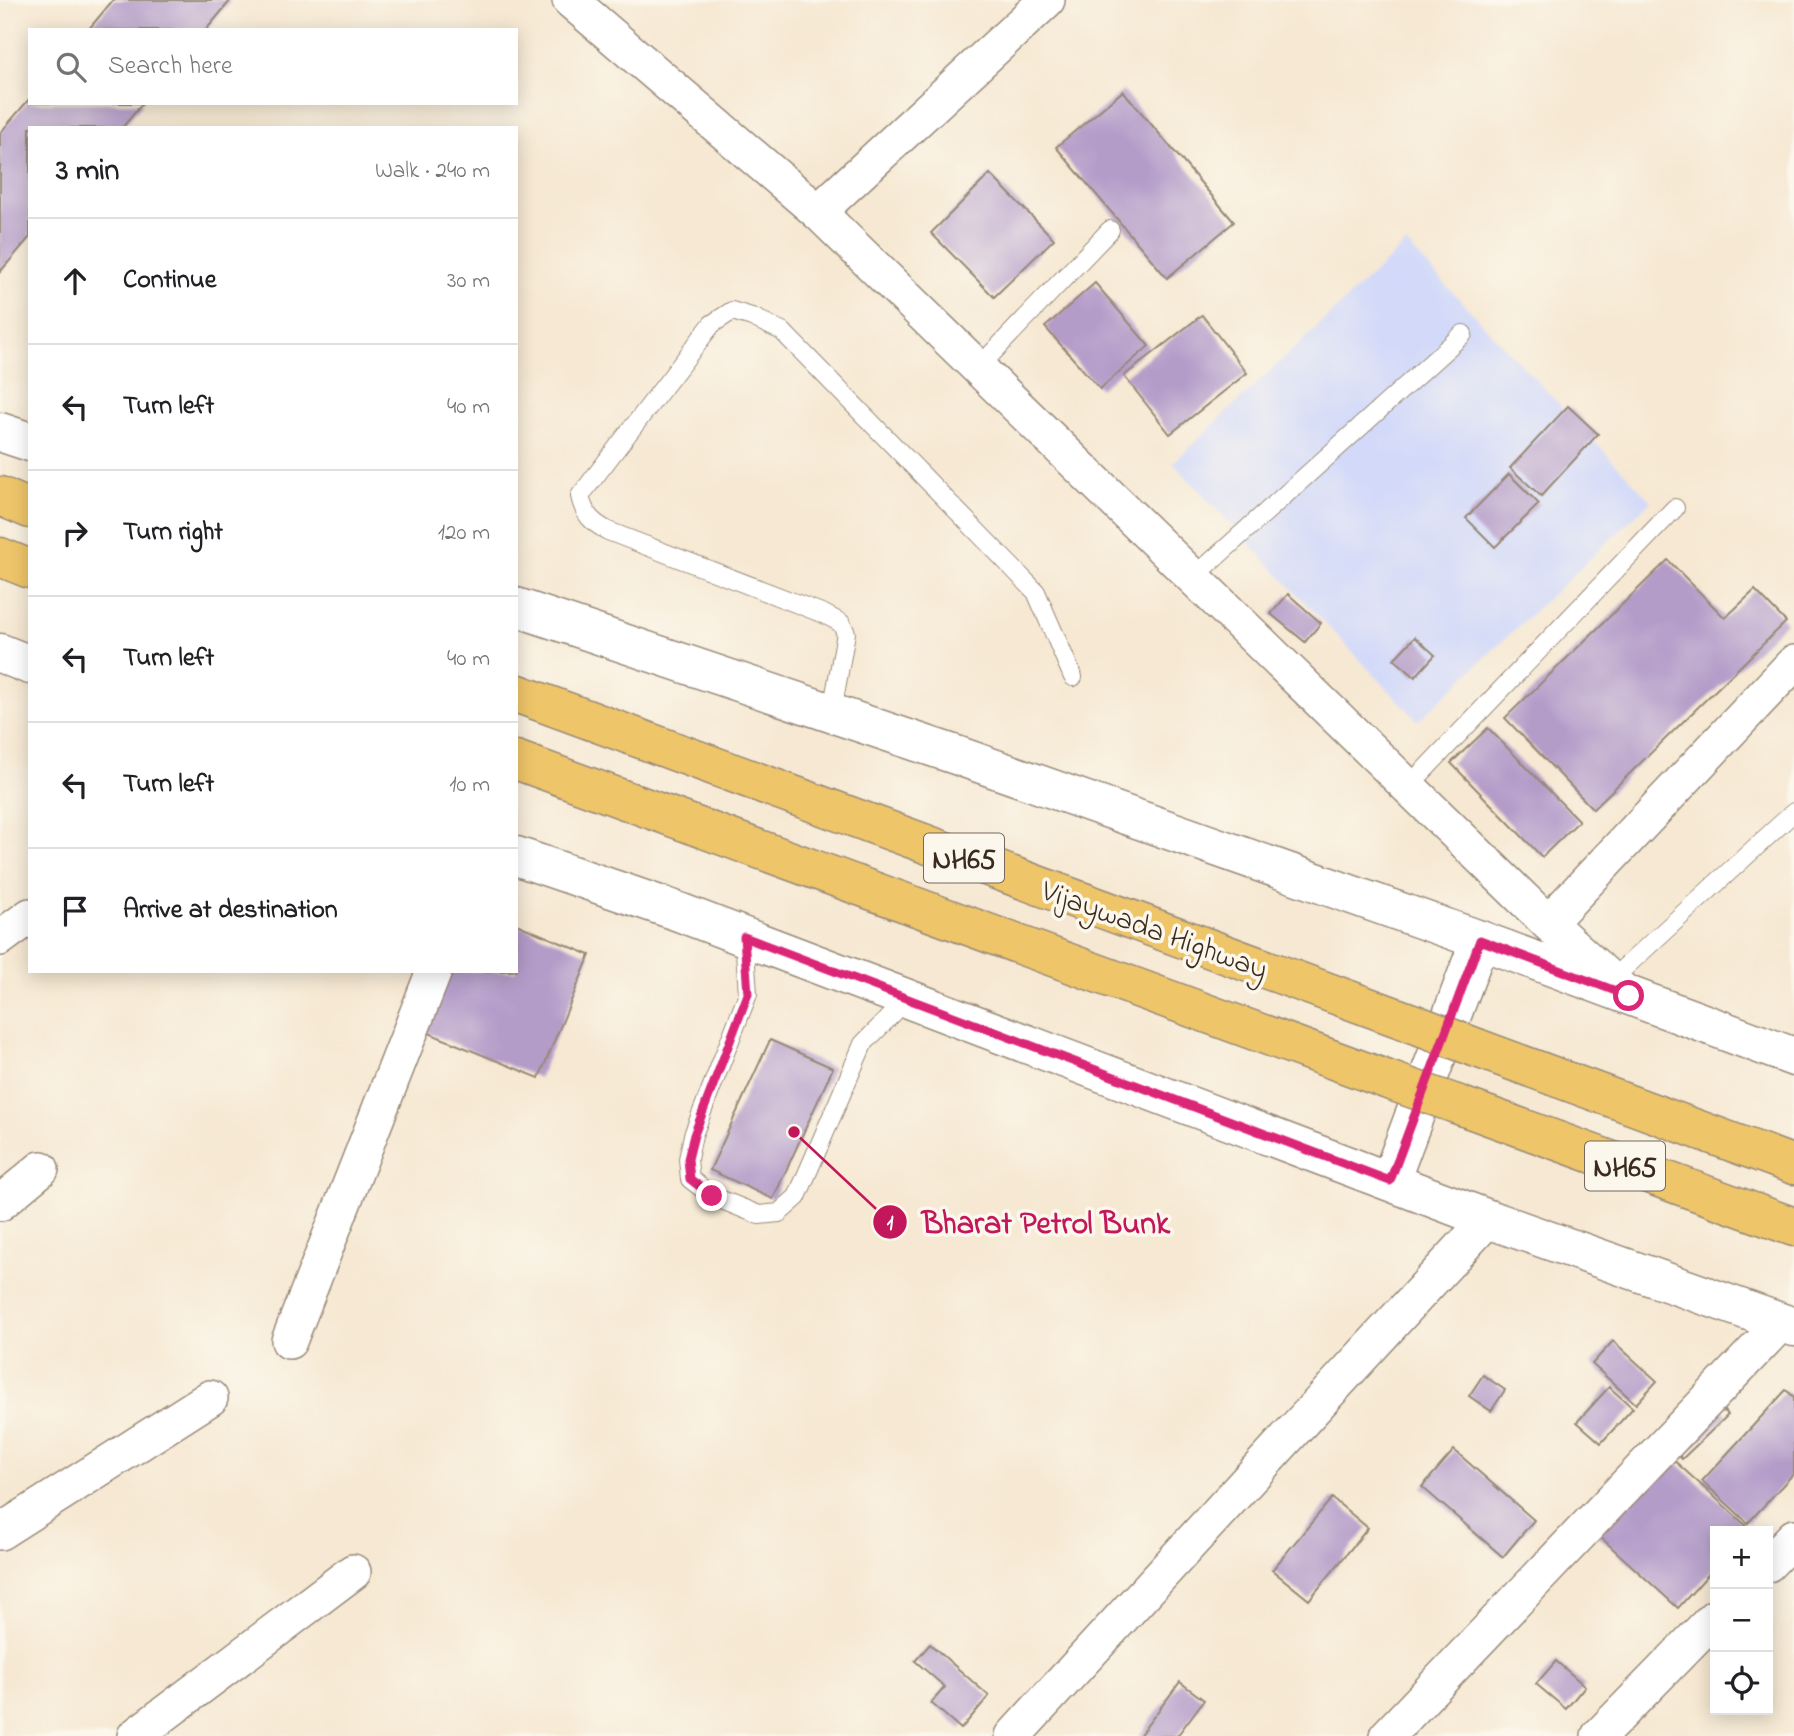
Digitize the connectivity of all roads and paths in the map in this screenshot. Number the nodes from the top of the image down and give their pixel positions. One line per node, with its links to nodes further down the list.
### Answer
1 (570, 0): 3 (street)
2 (1048, 0): 3 (street)
3 (818, 212): 6 (street)
4 (1110, 230): 6 (lane)
5 (1463, 334): 14 (lane)
6 (978, 368): 14 (street)
7 (0, 432): 8 (street)
8 (28, 441)
9 (0, 496): 10 (highway)
10 (28, 508)
11 (1675, 508): 23 (lane)
12 (0, 557): 13 (highway)
13 (28, 568)
14 (1194, 578): 23 (street)
15 (518, 608): 21 (street)
16 (0, 653): 18 (street)
17 (1794, 663): 27 (street)
18 (28, 665)
19 (1073, 677): 21 (lane)
20 (518, 694): 35 (highway, Vijaywada Highway / NH65, bridge)
21 (832, 711): 30 (street)
22 (518, 761): 40 (highway, Vijaywada Highway / NH65, bridge)
23 (1408, 787): 27 (street)
24 (1794, 812): 32 (lane)
25 (518, 857): 29 (street)
26 (28, 917): 28 (street)
27 (1548, 923): 32 (street)
28 (0, 937)
29 (744, 937): 33 (street); 33 (lane)
30 (1480, 940): 32 (street); 37 (street)
31 (434, 973): 42 (street)
32 (1620, 988): 34 (street)
33 (908, 998): 37 (street)
34 (1794, 1058)
35 (1794, 1165)
36 (41, 1170): 38 (street)
37 (1390, 1181): 39 (street)
38 (0, 1203)
39 (1488, 1219): 41 (street); 50 (street)
40 (1794, 1227)
41 (1788, 1325): 51 (street)
42 (289, 1341)
43 (210, 1398): 44 (street)
44 (0, 1532)
45 (1794, 1537): 46 (street)
46 (1773, 1559)
47 (353, 1572): 49 (street)
48 (1710, 1622): 52 (street)
49 (135, 1736)
50 (1013, 1736)
51 (1387, 1736)
52 (1599, 1736)

